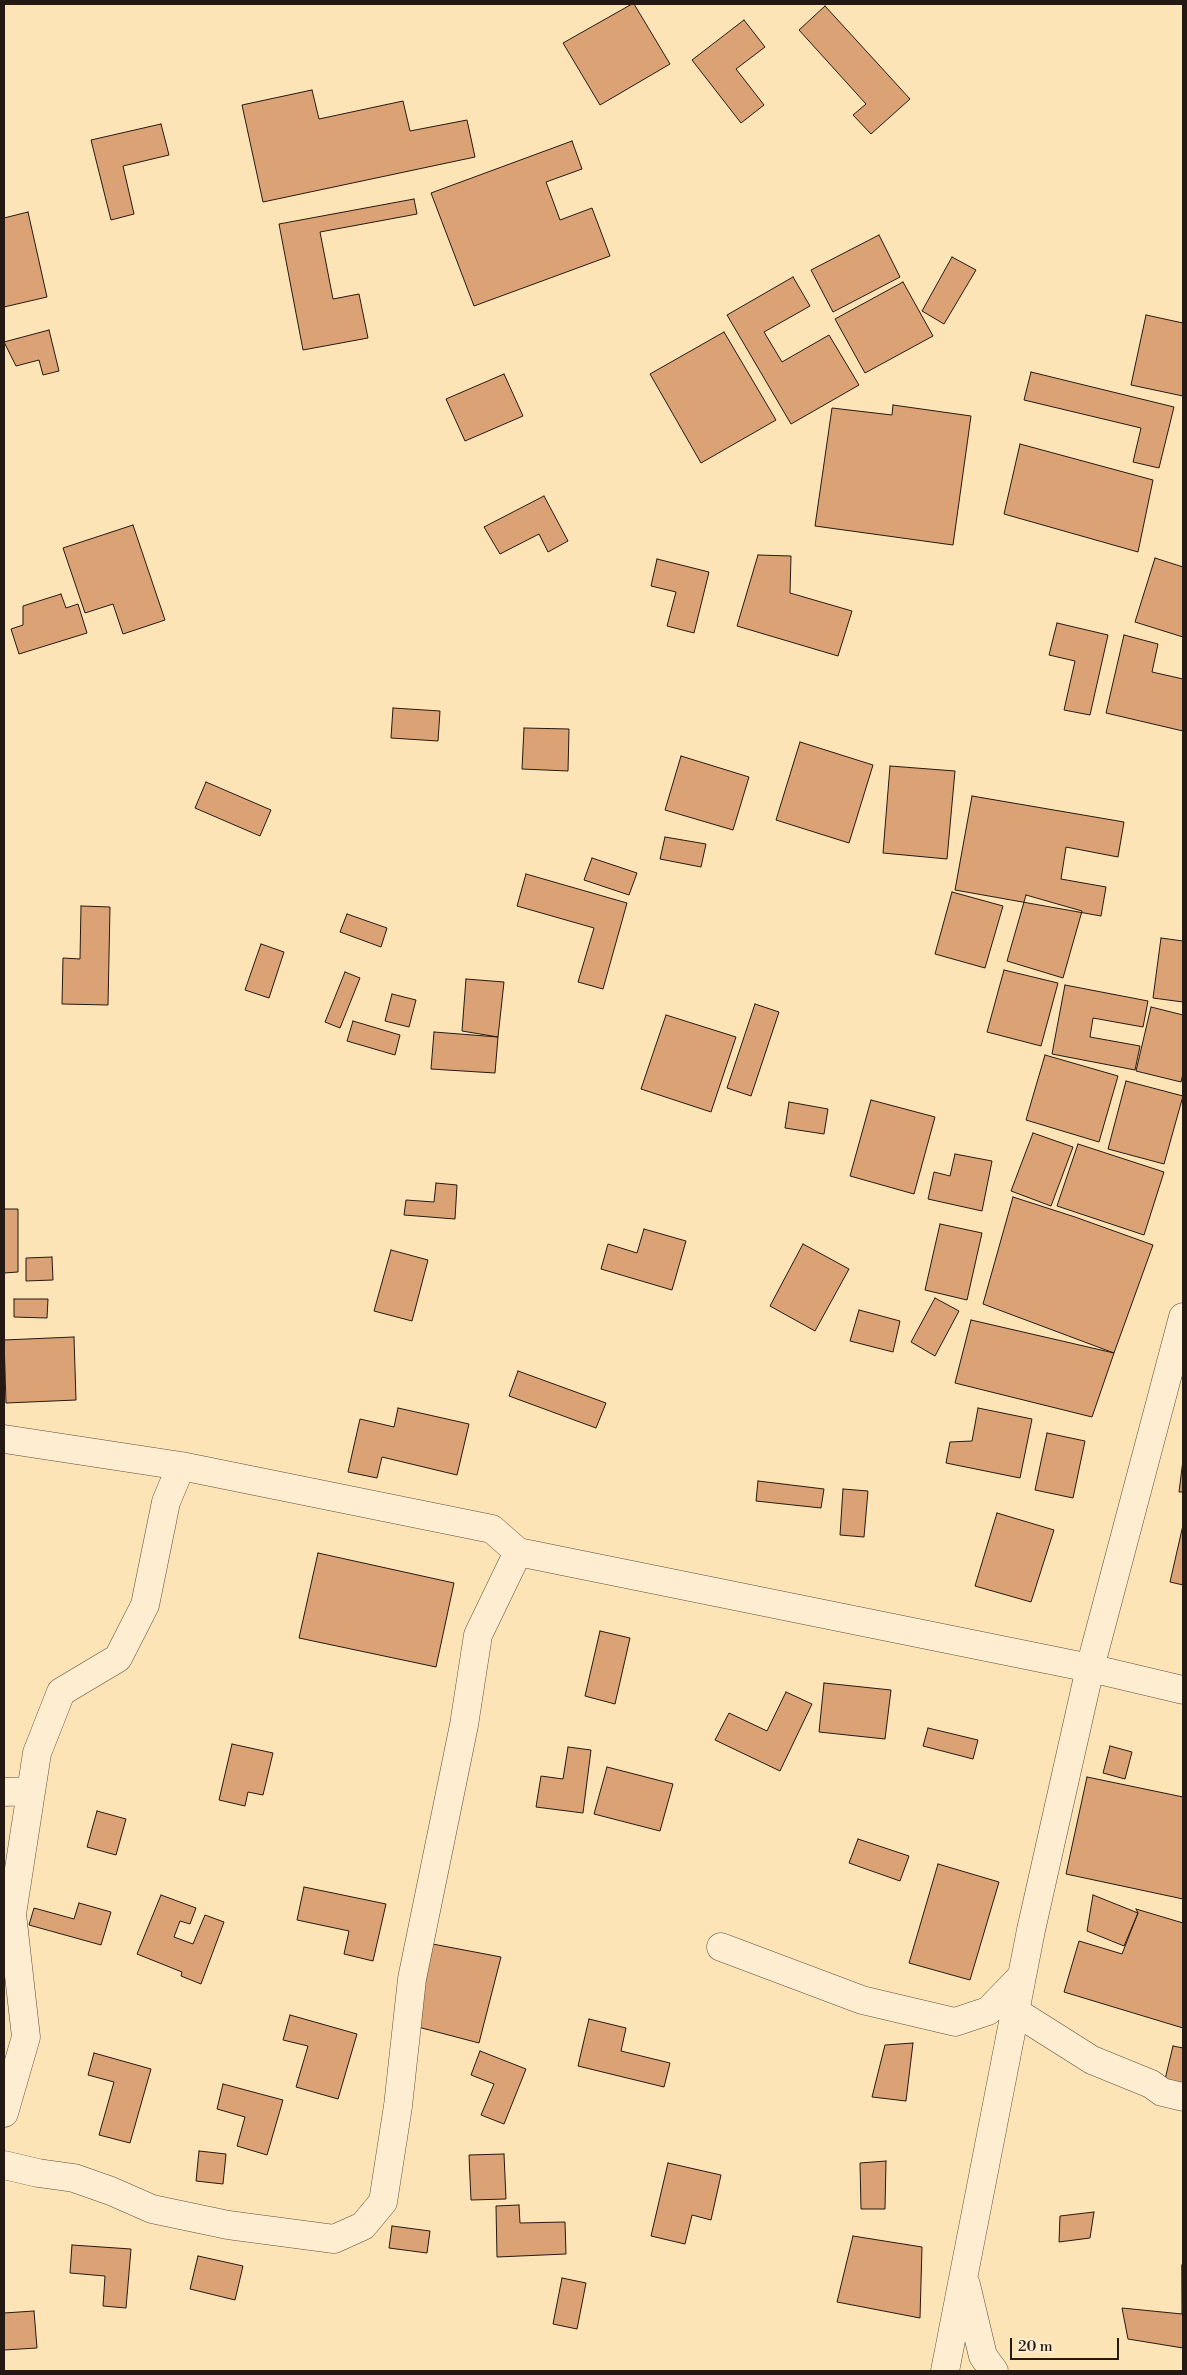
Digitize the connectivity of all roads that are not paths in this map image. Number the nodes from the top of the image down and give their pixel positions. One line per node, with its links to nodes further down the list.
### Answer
1 (1183, 1317): 5 (street)
2 (4, 1439): 3 (street)
3 (181, 1466): 4 (street); 7 (street)
4 (518, 1552): 5 (street); 14 (street)
5 (1090, 1668): 6 (street); 10 (street)
6 (1183, 1690)
7 (31, 1791): 8 (street); 13 (street)
8 (4, 1792)
9 (721, 1947): 10 (street)
10 (1022, 1976): 11 (street)
11 (1016, 2012): 12 (street); 15 (street)
12 (1183, 2097)
13 (4, 2113)
14 (4, 2165)
15 (964, 2276): 16 (street); 17 (street)
16 (945, 2371)
17 (994, 2371)

